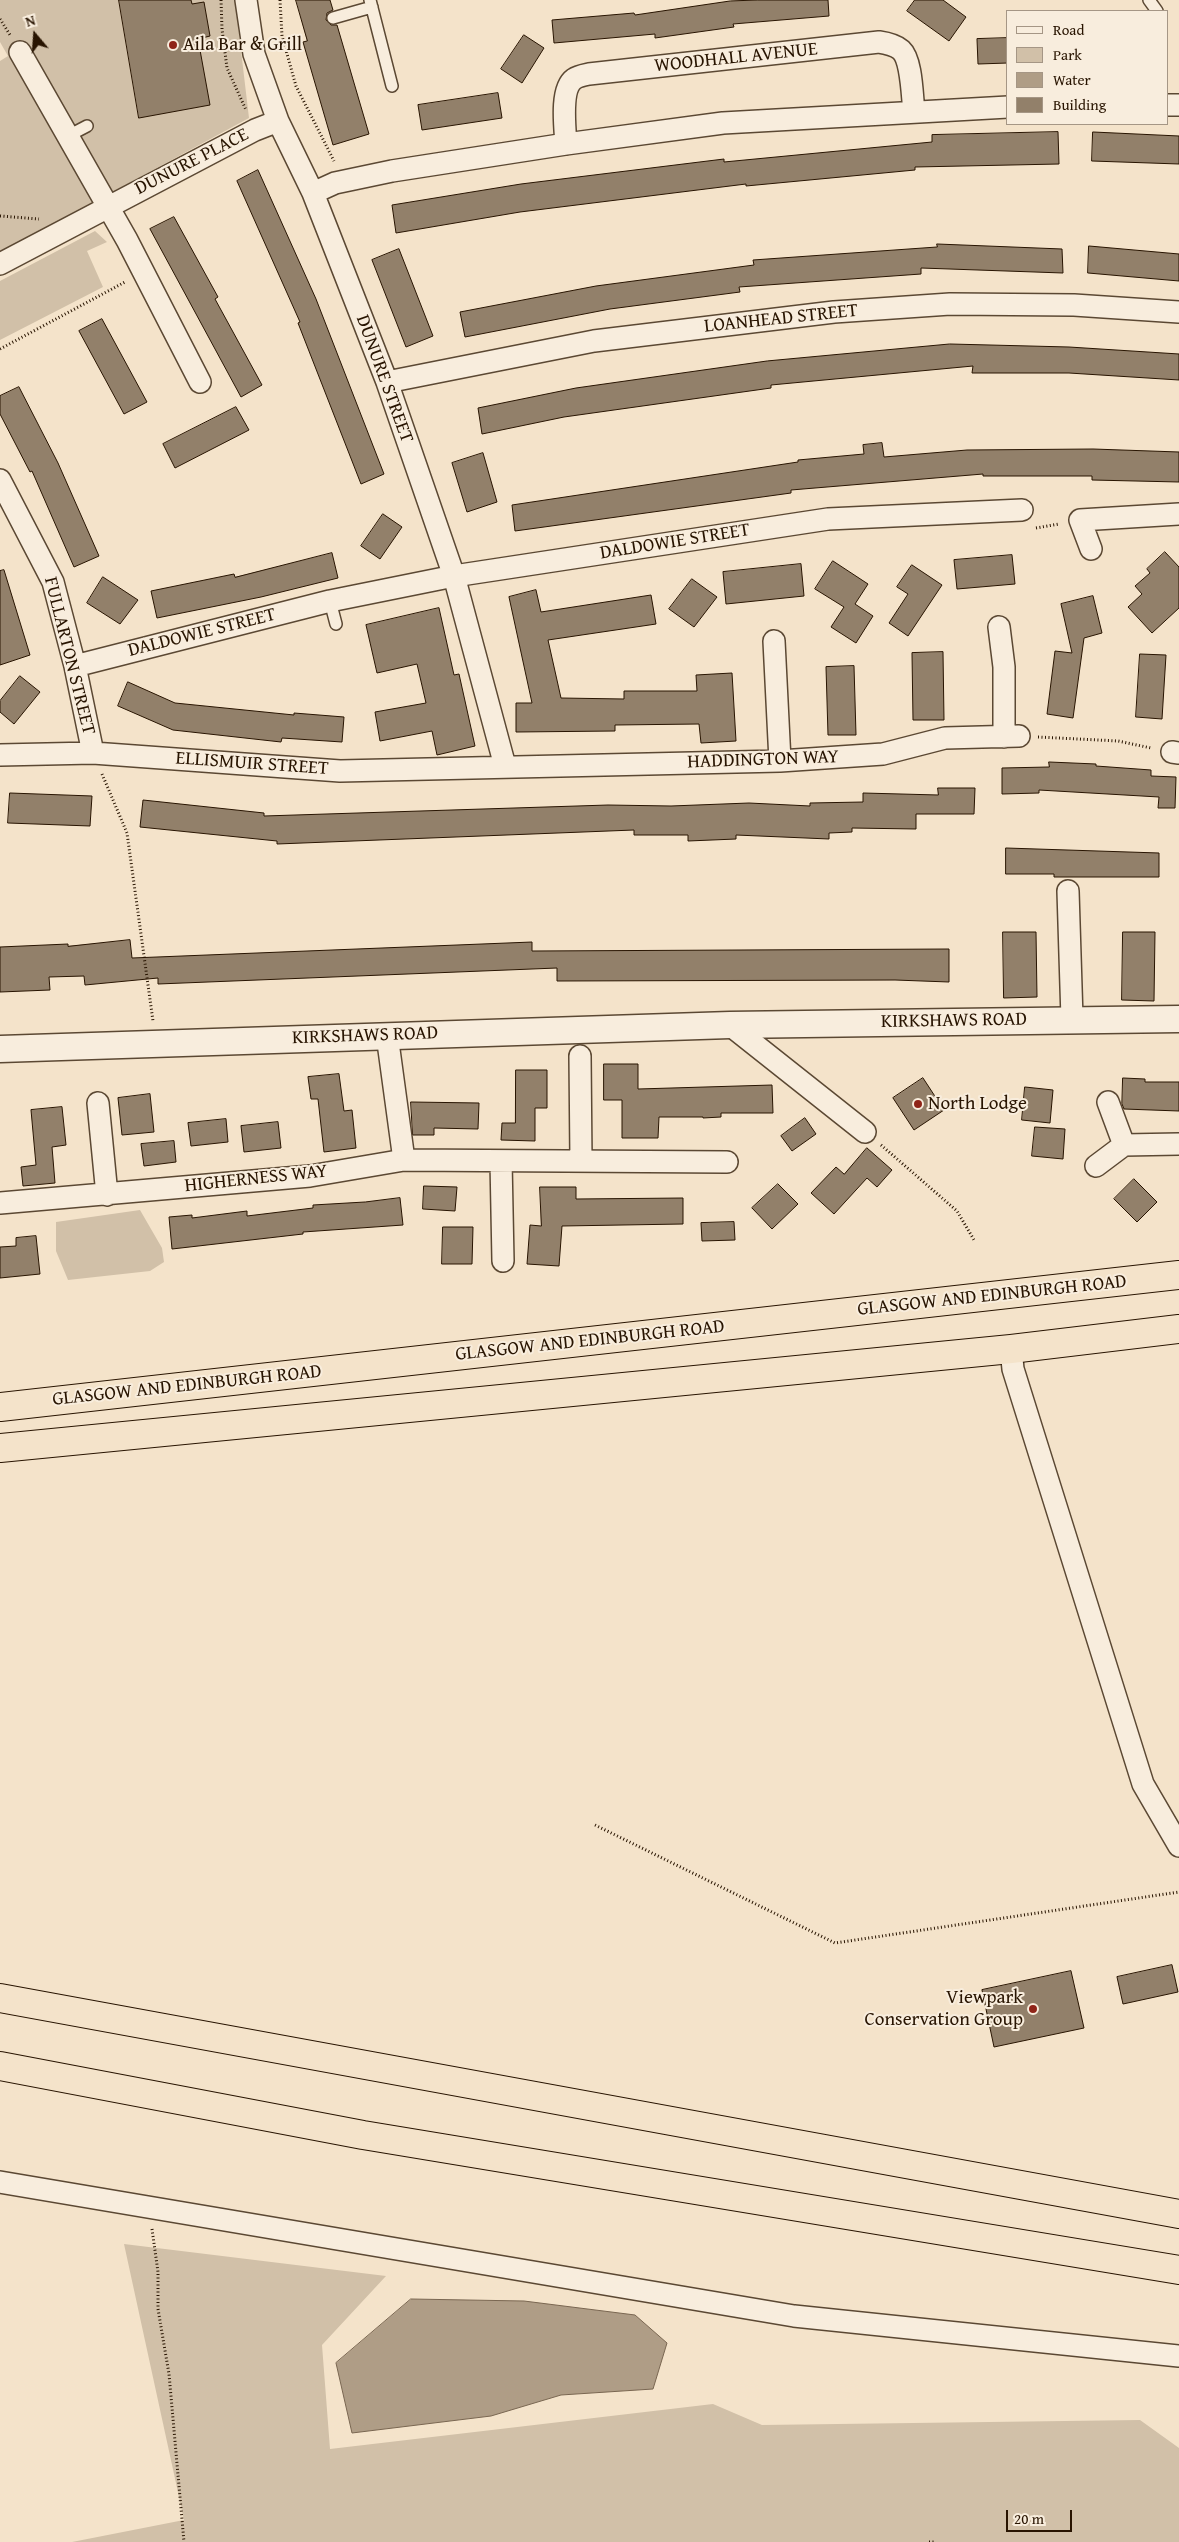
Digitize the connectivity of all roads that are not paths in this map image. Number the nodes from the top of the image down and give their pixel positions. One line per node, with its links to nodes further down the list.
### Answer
1 (246, 0): 10 (street, DUNURE STREET)
2 (1149, 0): 4 (lane)
3 (371, 3): 5 (lane); 7 (lane)
4 (1157, 7)
5 (334, 18)
6 (20, 52): 12 (street)
7 (392, 86)
8 (1006, 106): 9 (street)
9 (914, 112): 13 (street); 13 (street, WOODHALL AVENUE)
10 (278, 121): 14 (street, DUNURE STREET); 15 (street, DUNURE PLACE)
11 (87, 126): 12 (lane)
12 (68, 136): 15 (street)
13 (566, 144): 14 (street)
14 (313, 193): 19 (street, DUNURE STREET)
15 (108, 206): 16 (street, DUNURE PLACE); 18 (street)
16 (0, 264)
17 (1179, 312): 19 (street, LOANHEAD STREET)
18 (200, 382)
19 (387, 382): 25 (street, DUNURE STREET)
20 (0, 480): 22 (street, FULLARTON STREET)
21 (1022, 510): 25 (street, DALDOWIE STREET)
22 (9, 512): 30 (street, FULLARTON STREET)
23 (1179, 514): 24 (street)
24 (1091, 549)
25 (454, 576): 26 (street, DALDOWIE STREET); 34 (street, DUNURE STREET)
26 (330, 601): 27 (lane); 30 (street, DALDOWIE STREET)
27 (336, 624)
28 (999, 627): 33 (street, HADDINGTON WAY)
29 (774, 641): 33 (street)
30 (75, 666): 31 (street, FULLARTON STREET)
31 (93, 753): 32 (street, ELLISMUIR STREET); 34 (street, ELLISMUIR STREET)
32 (0, 756)
33 (780, 761): 34 (street, HADDINGTON WAY)
34 (505, 766)
35 (1068, 890): 36 (street)
36 (1072, 1019): 37 (street, KIRKSHAWS ROAD); 38 (street, KIRKSHAWS ROAD)
37 (1179, 1019)
38 (730, 1025): 39 (street, KIRKSHAWS ROAD); 44 (street)
39 (387, 1035): 40 (street, KIRKSHAWS ROAD); 47 (street)
40 (0, 1049)
41 (580, 1056): 49 (street)
42 (1108, 1102): 46 (street)
43 (98, 1103): 52 (street)
44 (865, 1132)
45 (1179, 1144): 46 (street)
46 (1124, 1145): 51 (street)
47 (404, 1160): 48 (street, HIGHERNESS WAY); 52 (street, HIGHERNESS WAY)
48 (501, 1161): 49 (street, HIGHERNESS WAY); 54 (street)
49 (581, 1161): 50 (street, HIGHERNESS WAY)
50 (727, 1162)
51 (1096, 1166)
52 (108, 1195): 53 (street, HIGHERNESS WAY)
53 (0, 1203)
54 (503, 1261)
55 (1179, 1275): 58 (highway, GLASGOW AND EDINBURGH ROAD)
56 (1179, 1329): 57 (highway)
57 (1011, 1349): 59 (highway); 60 (street)
58 (0, 1407)
59 (0, 1448)
60 (1179, 1846)
61 (0, 1998): 64 (highway)
62 (0, 2066): 65 (highway)
63 (0, 2182): 66 (street)
64 (1179, 2214)
65 (1179, 2270)
66 (1179, 2356)

